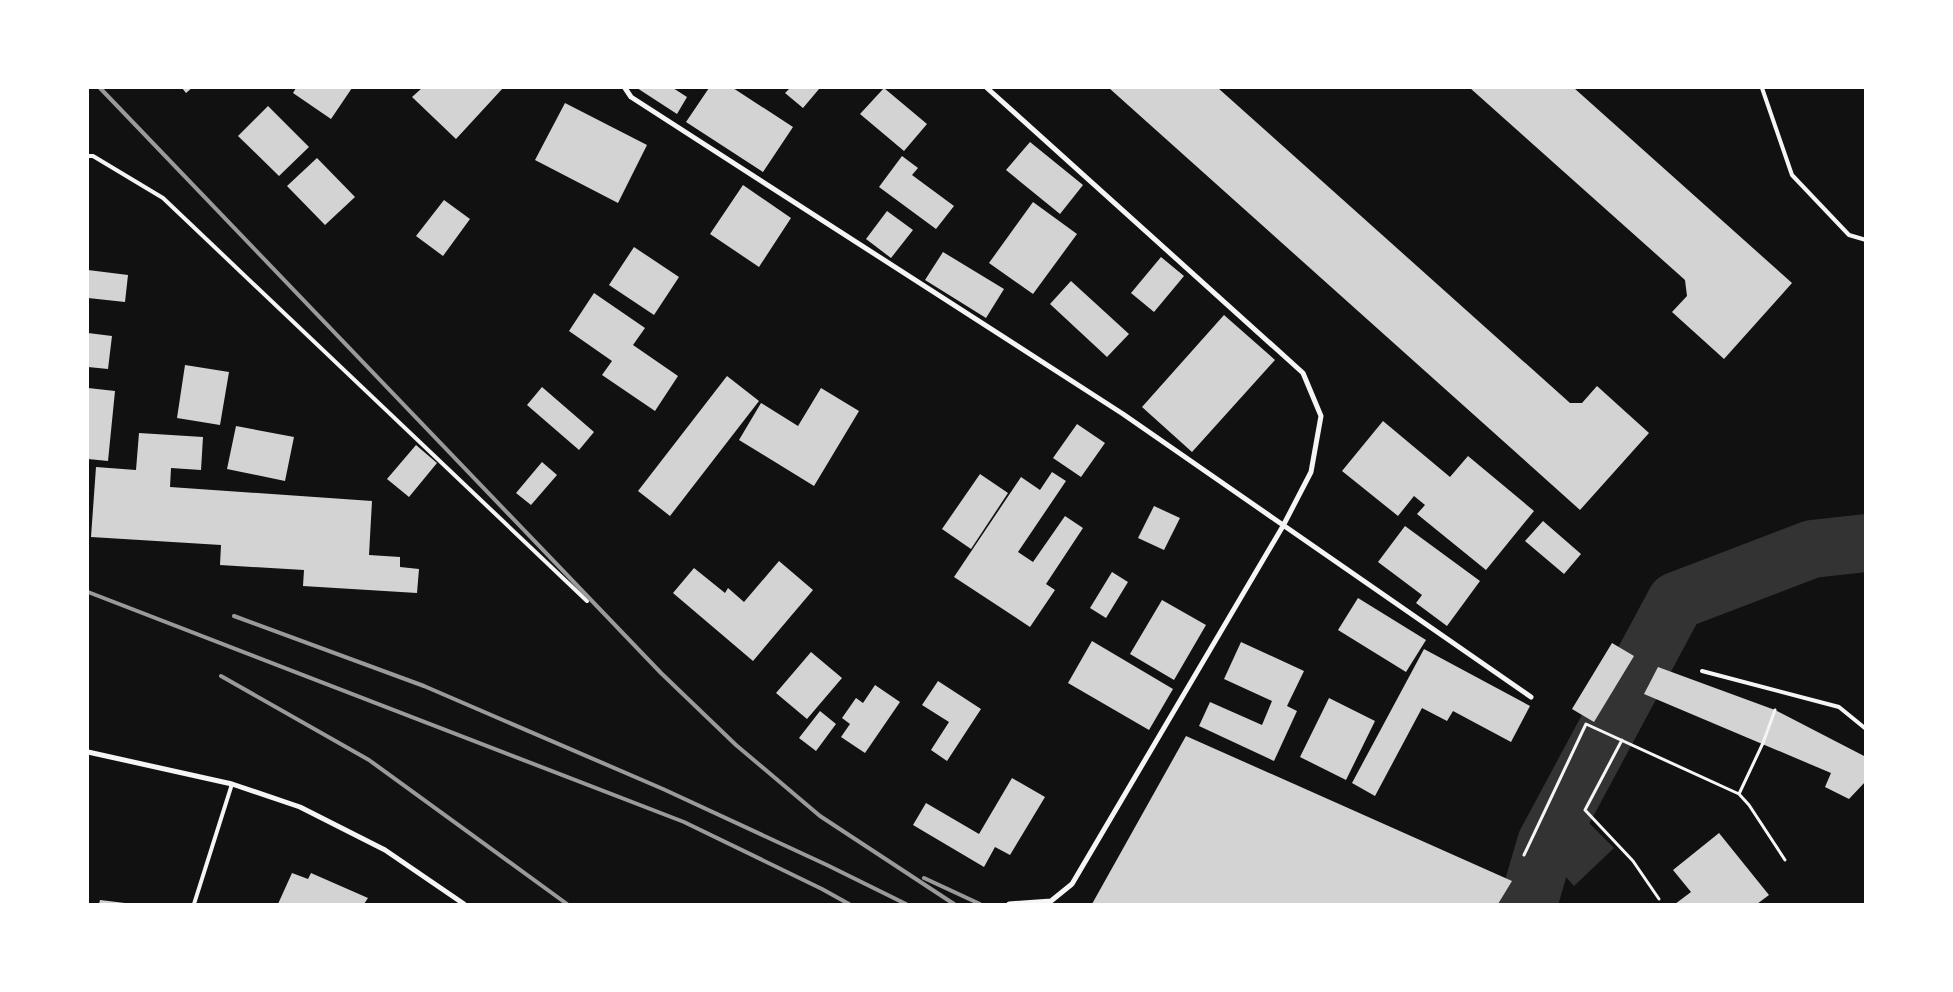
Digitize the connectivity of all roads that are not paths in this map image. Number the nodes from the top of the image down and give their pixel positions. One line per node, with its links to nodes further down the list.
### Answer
1 (625, 88): 6 (street)
2 (987, 88): 6 (street)
3 (1762, 88): 5 (lane)
4 (88, 156): 7 (lane)
5 (1866, 240)
6 (1283, 526): 9 (street); 15 (street)
7 (587, 601)
8 (1702, 671): 10 (lane)
9 (1531, 697)
10 (1866, 729)
11 (88, 752): 12 (street)
12 (232, 784): 13 (lane); 14 (street)
13 (194, 904)
14 (464, 904)
15 (1009, 904)

